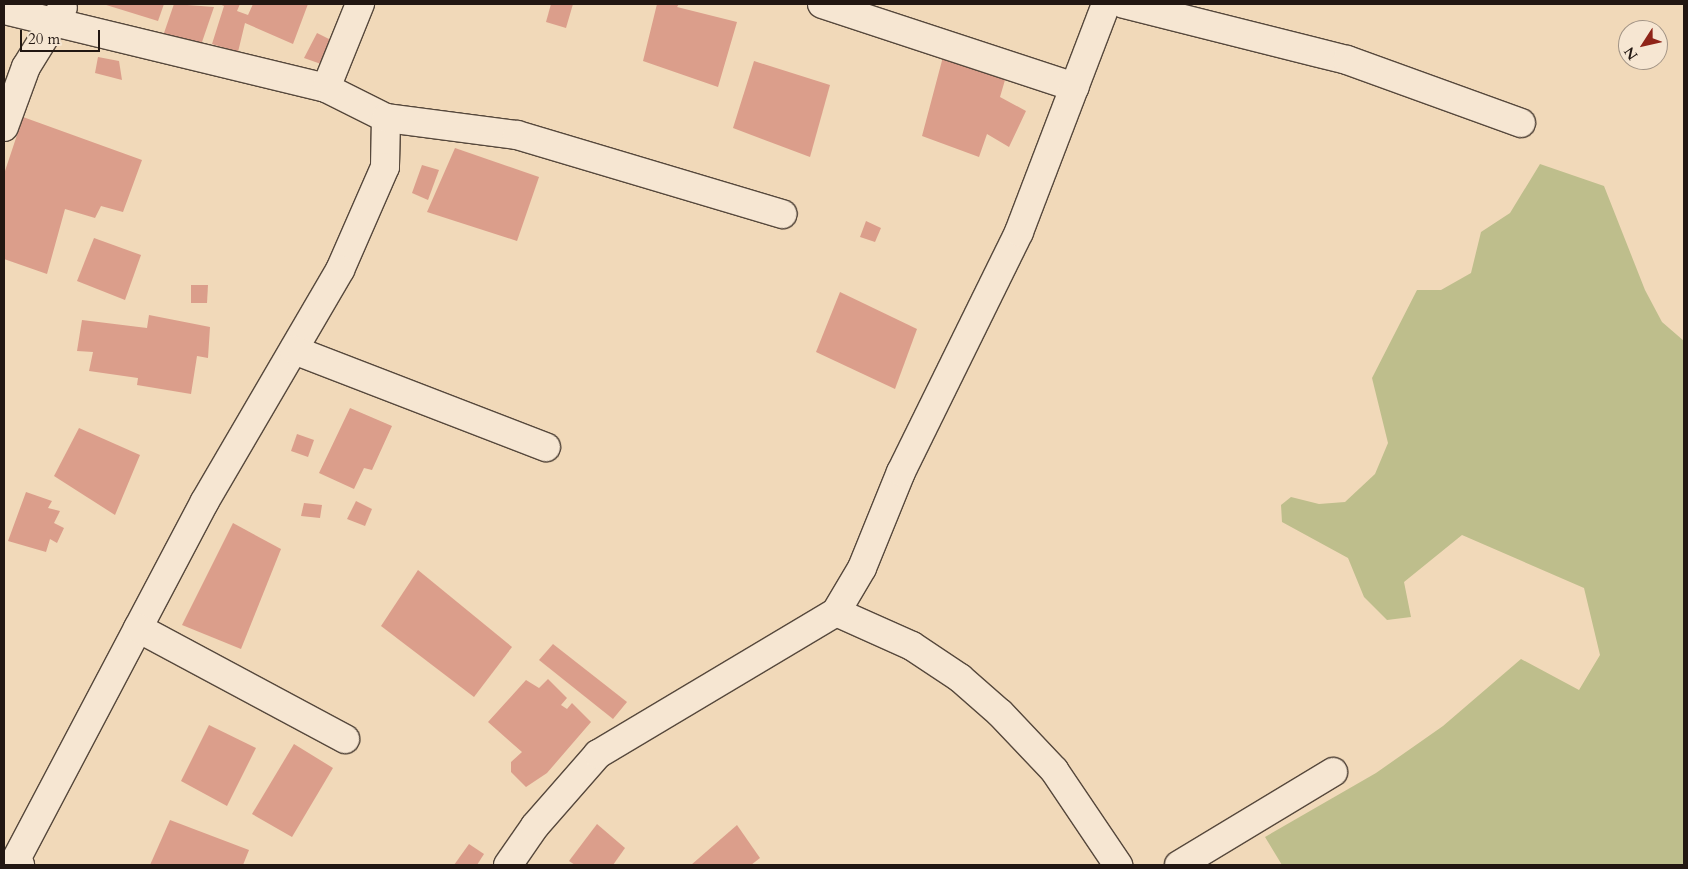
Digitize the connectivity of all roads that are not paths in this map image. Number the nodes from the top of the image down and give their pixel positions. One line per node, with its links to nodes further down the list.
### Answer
1 (360, 4): 8 (street)
2 (822, 4): 7 (street)
3 (1106, 4): 7 (street)
4 (1124, 4): 10 (street)
5 (4, 10): 6 (street)
6 (61, 12): 8 (street); 11 (street)
7 (1075, 87): 15 (street)
8 (326, 88): 9 (street)
9 (386, 118): 12 (street); 13 (street)
10 (1521, 123)
11 (4, 127)
12 (782, 214)
13 (294, 350): 14 (street); 16 (street)
14 (546, 448)
15 (836, 612): 20 (street); 21 (street)
16 (138, 628): 17 (street); 19 (street)
17 (345, 739)
18 (1333, 772): 22 (street)
19 (16, 864)
20 (508, 865)
21 (1118, 865)
22 (1179, 865)

